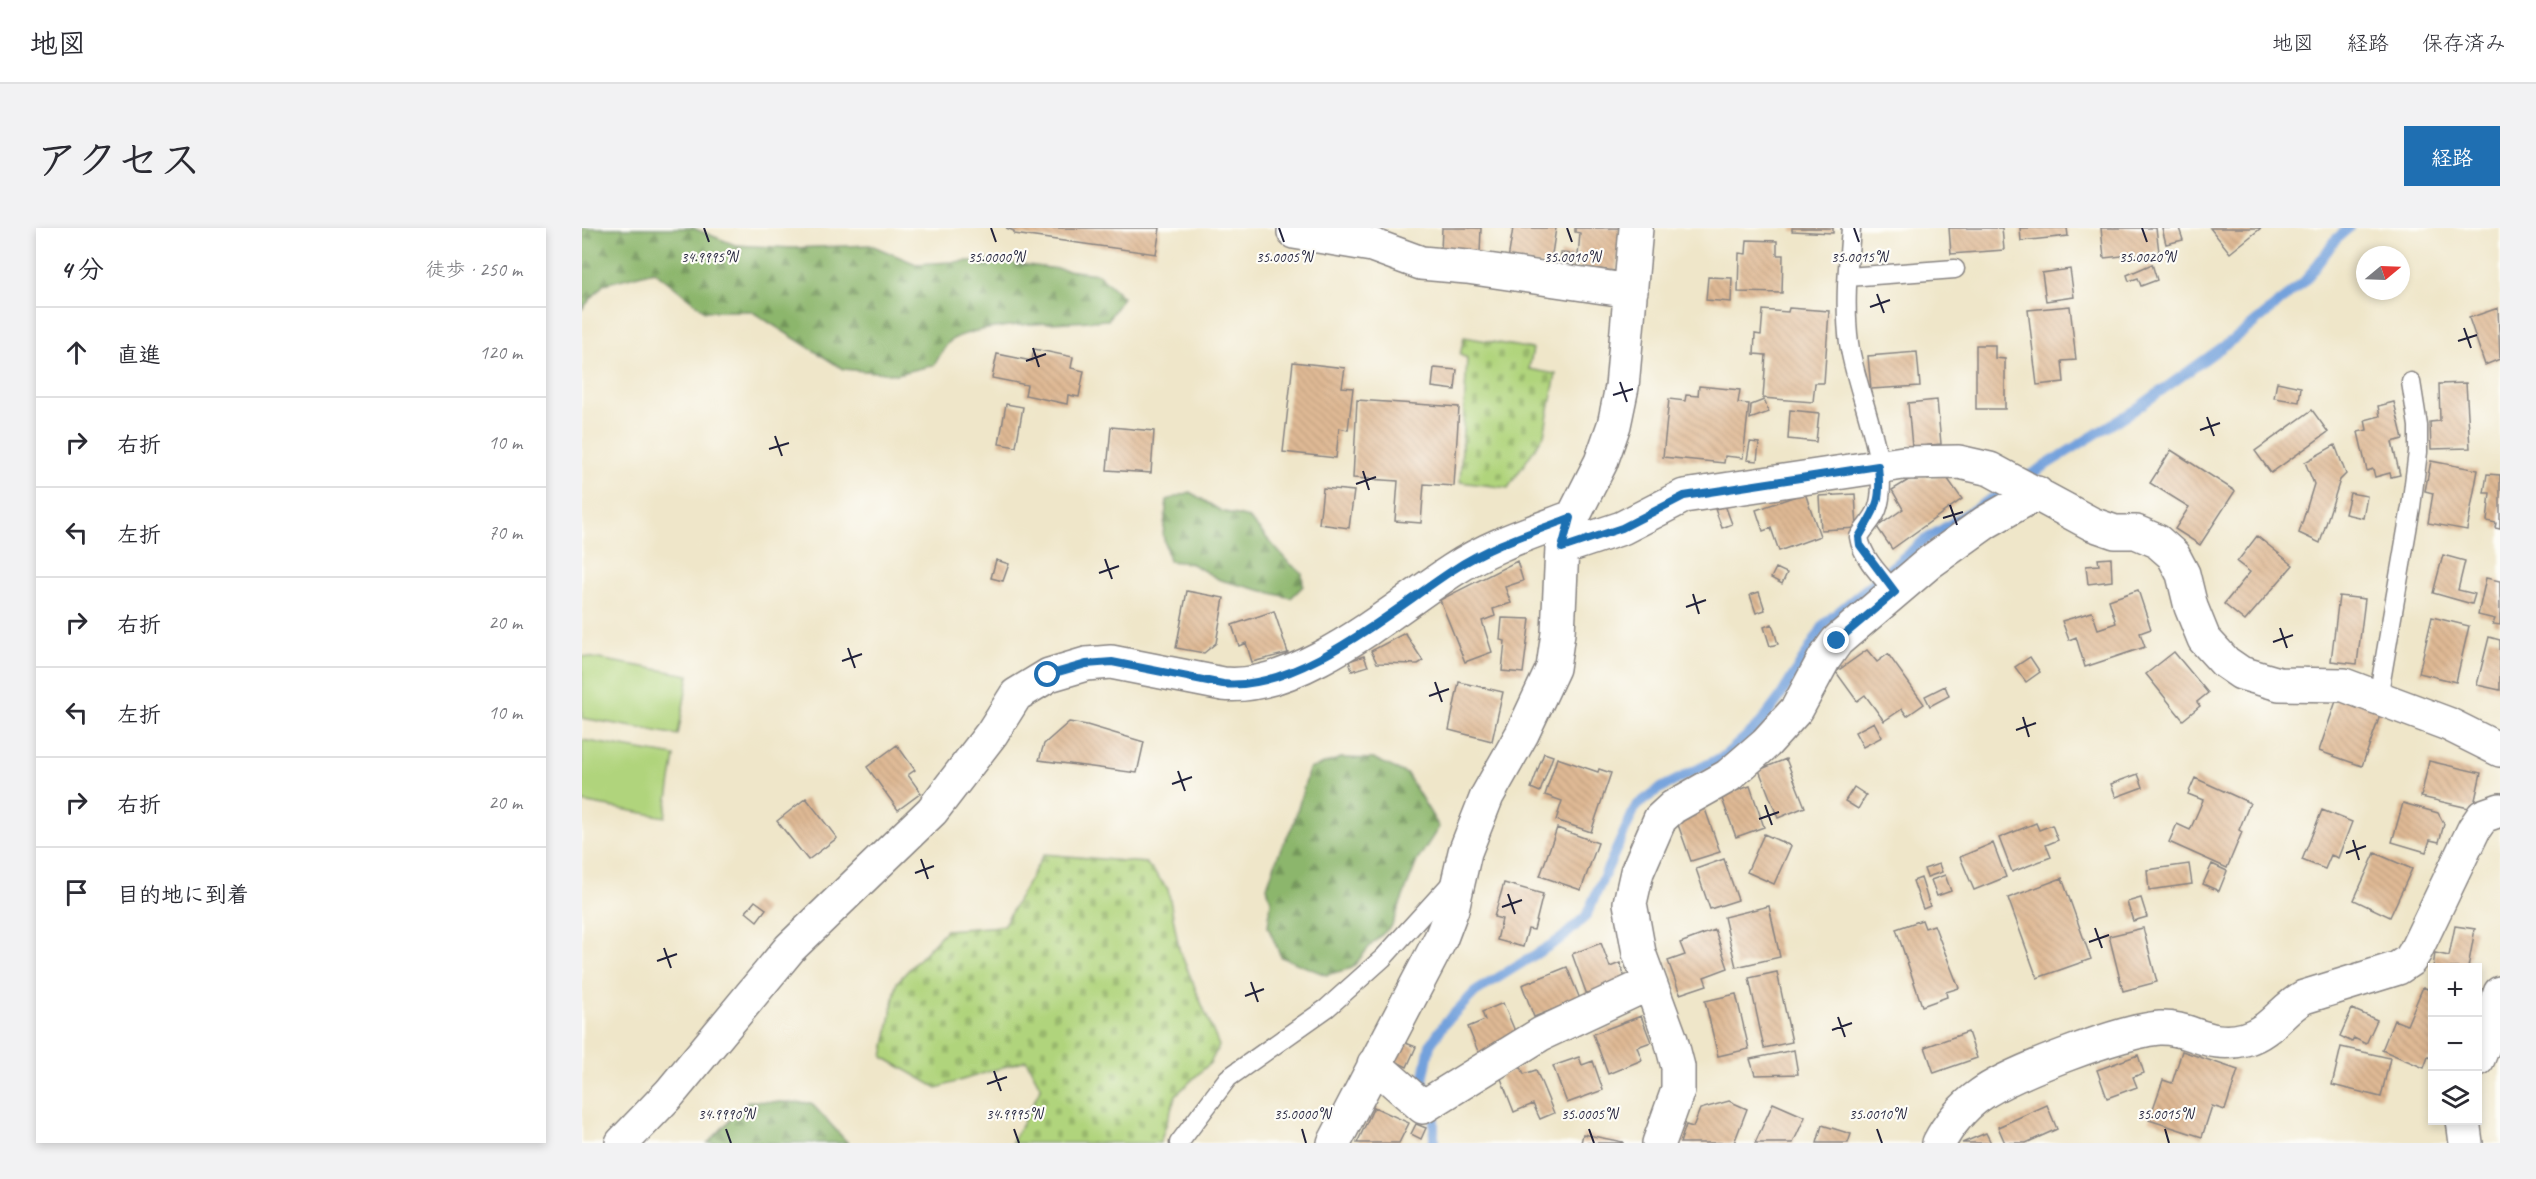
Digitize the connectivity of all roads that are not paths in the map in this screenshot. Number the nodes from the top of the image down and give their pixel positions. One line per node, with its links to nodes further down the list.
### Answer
1 (1295, 228): 6 (street)
2 (1636, 228): 6 (street)
3 (1851, 228): 5 (lane)
4 (1955, 269): 5 (lane)
5 (1848, 277): 8 (lane)
6 (1631, 291): 10 (street)
7 (2411, 381): 12 (lane)
8 (1878, 466): 9 (street); 10 (street); 11 (lane)
9 (2037, 493): 11 (street); 12 (street)
10 (1566, 533): 15 (street); 21 (street)
11 (1895, 592): 16 (street)
12 (2378, 698): 13 (street)
13 (2500, 750)
14 (2500, 810): 25 (street)
15 (1459, 874): 19 (street); 22 (lane)
16 (1650, 983): 19 (street); 24 (street)
17 (2500, 993): 18 (street)
18 (2482, 1049)
19 (1374, 1064): 23 (street)
20 (2464, 1125): 26 (street)
21 (622, 1143)
22 (1179, 1143)
23 (1334, 1143)
24 (1659, 1143)
25 (1939, 1143)
26 (2466, 1143)

